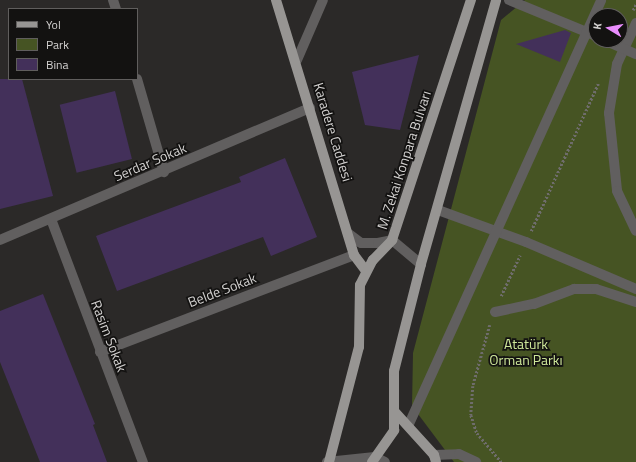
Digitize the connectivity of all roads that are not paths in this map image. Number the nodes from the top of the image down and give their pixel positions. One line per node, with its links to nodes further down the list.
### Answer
1 (276, 0): 12 (main road, Karadere Caddesi)
2 (322, 0): 12 (street)
3 (471, 0): 22 (main road, M. Zekai Konpara Bulvarı)
4 (496, 0): 16 (main road)
5 (509, 0): 8 (street)
6 (600, 0): 8 (street)
7 (636, 23): 9 (street)
8 (586, 32): 18 (street)
9 (628, 37)
10 (622, 48): 11 (street); 19 (street)
11 (636, 54)
12 (297, 60): 14 (main road, Karadere Caddesi)
13 (137, 80): 15 (street)
14 (310, 108): 15 (street, Serdar Sokak); 20 (main road, Karadere Caddesi)
15 (164, 172): 17 (street, Serdar Sokak)
16 (438, 210): 18 (street); 24 (main road)
17 (51, 219): 21 (street, Serdar Sokak); 29 (street, Rasim Sokak)
18 (496, 231): 26 (street); 31 (street)
19 (636, 231)
20 (349, 234): 22 (street); 23 (main road, Karadere Caddesi)
21 (0, 240)
22 (392, 240): 24 (street); 25 (main road, M. Zekai Konpara Bulvarı)
23 (354, 255): 25 (main road, Karadere Caddesi); 29 (street, Belde Sokak)
24 (421, 264): 30 (main road)
25 (366, 271): 35 (main road, M. Zekai Konpara Bulvarı)
26 (636, 289)
27 (636, 302): 28 (street)
28 (495, 312)
29 (100, 352): 34 (street, Rasim Sokak)
30 (395, 412): 31 (main road); 33 (main road)
31 (409, 424): 32 (main road)
32 (435, 459): 37 (street)
33 (374, 460): 35 (street); 36 (street)
34 (143, 462)
35 (328, 462)
36 (385, 462)
37 (476, 462)

